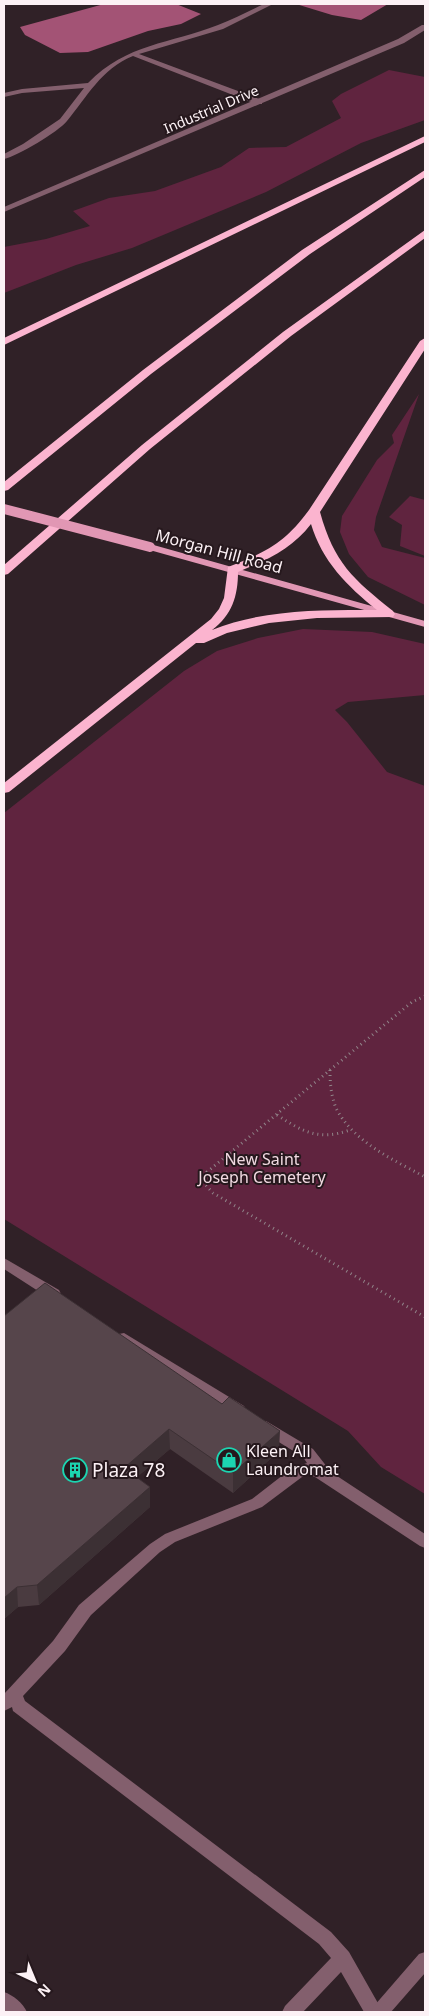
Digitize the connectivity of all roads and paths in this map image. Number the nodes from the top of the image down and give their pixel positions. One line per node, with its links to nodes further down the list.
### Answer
1 (269, 4): 3 (street)
2 (425, 27): 6 (street, Industrial Drive)
3 (133, 54): 4 (street); 6 (street)
4 (90, 85): 5 (street); 8 (street)
5 (4, 95)
6 (259, 102): 10 (street, Industrial Drive)
7 (425, 139): 13 (highway)
8 (4, 157)
9 (425, 173): 14 (highway)
10 (4, 210)
11 (425, 233): 18 (highway)
12 (425, 340): 16 (highway)
13 (4, 342)
14 (4, 488)
15 (4, 509): 17 (main road, Morgan Hill Road, bridge)
16 (314, 512): 17 (highway); 19 (highway)
17 (232, 570): 19 (main road, Morgan Hill Road); 21 (highway)
18 (4, 571)
19 (390, 614): 20 (main road, Morgan Hill Road); 21 (highway)
20 (425, 624)
21 (181, 650): 22 (highway)
22 (4, 788)
23 (425, 996): 24 (path)
24 (330, 1070): 25 (path); 26 (path)
25 (277, 1115): 26 (path); 30 (path)
26 (350, 1130): 27 (path)
27 (425, 1178)
28 (4, 1263): 29 (street)
29 (63, 1300)
30 (425, 1316)
31 (114, 1331): 32 (street)
32 (325, 1476): 33 (street); 34 (street)
33 (425, 1542)
34 (9, 1699): 35 (street)
35 (342, 1958): 39 (street); 40 (street)
36 (425, 1960): 41 (street)
37 (4, 2000): 38 (street)
38 (18, 2012)
39 (291, 2012)
40 (374, 2012)
41 (380, 2012)

